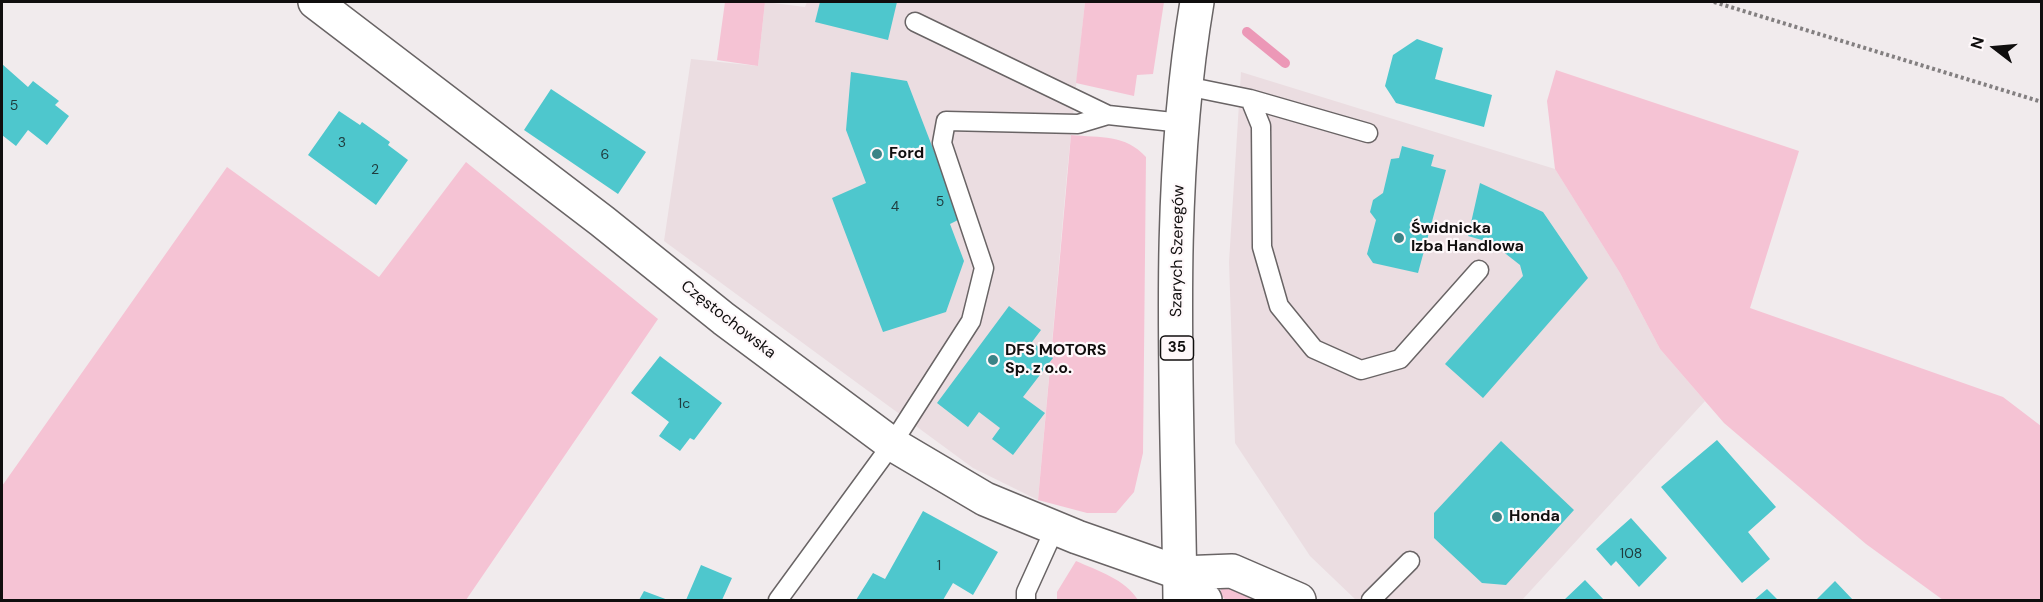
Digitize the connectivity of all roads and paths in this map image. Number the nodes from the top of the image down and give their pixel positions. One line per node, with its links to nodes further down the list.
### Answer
1 (315, 2): 12 (street, Częstochowska)
2 (1197, 2): 5 (street, Szarych Szeregów / 35)
3 (1714, 2): 7 (path)
4 (915, 22): 8 (lane)
5 (1186, 86): 6 (lane); 9 (street, Szarych Szeregów / 35)
6 (1250, 99): 10 (lane); 11 (lane)
7 (2042, 102)
8 (1108, 115): 9 (lane); 12 (lane)
9 (1182, 123): 15 (street, Szarych Szeregów / 35)
10 (1368, 133)
11 (1479, 270)
12 (892, 444): 13 (street, Częstochowska); 16 (lane)
13 (1054, 528): 15 (street, Częstochowska); 17 (lane)
14 (1410, 561): 20 (lane)
15 (1180, 587): 18 (street); 19 (street)
16 (778, 600)
17 (1026, 600)
18 (1205, 600)
19 (1299, 600)
20 (1371, 600)

